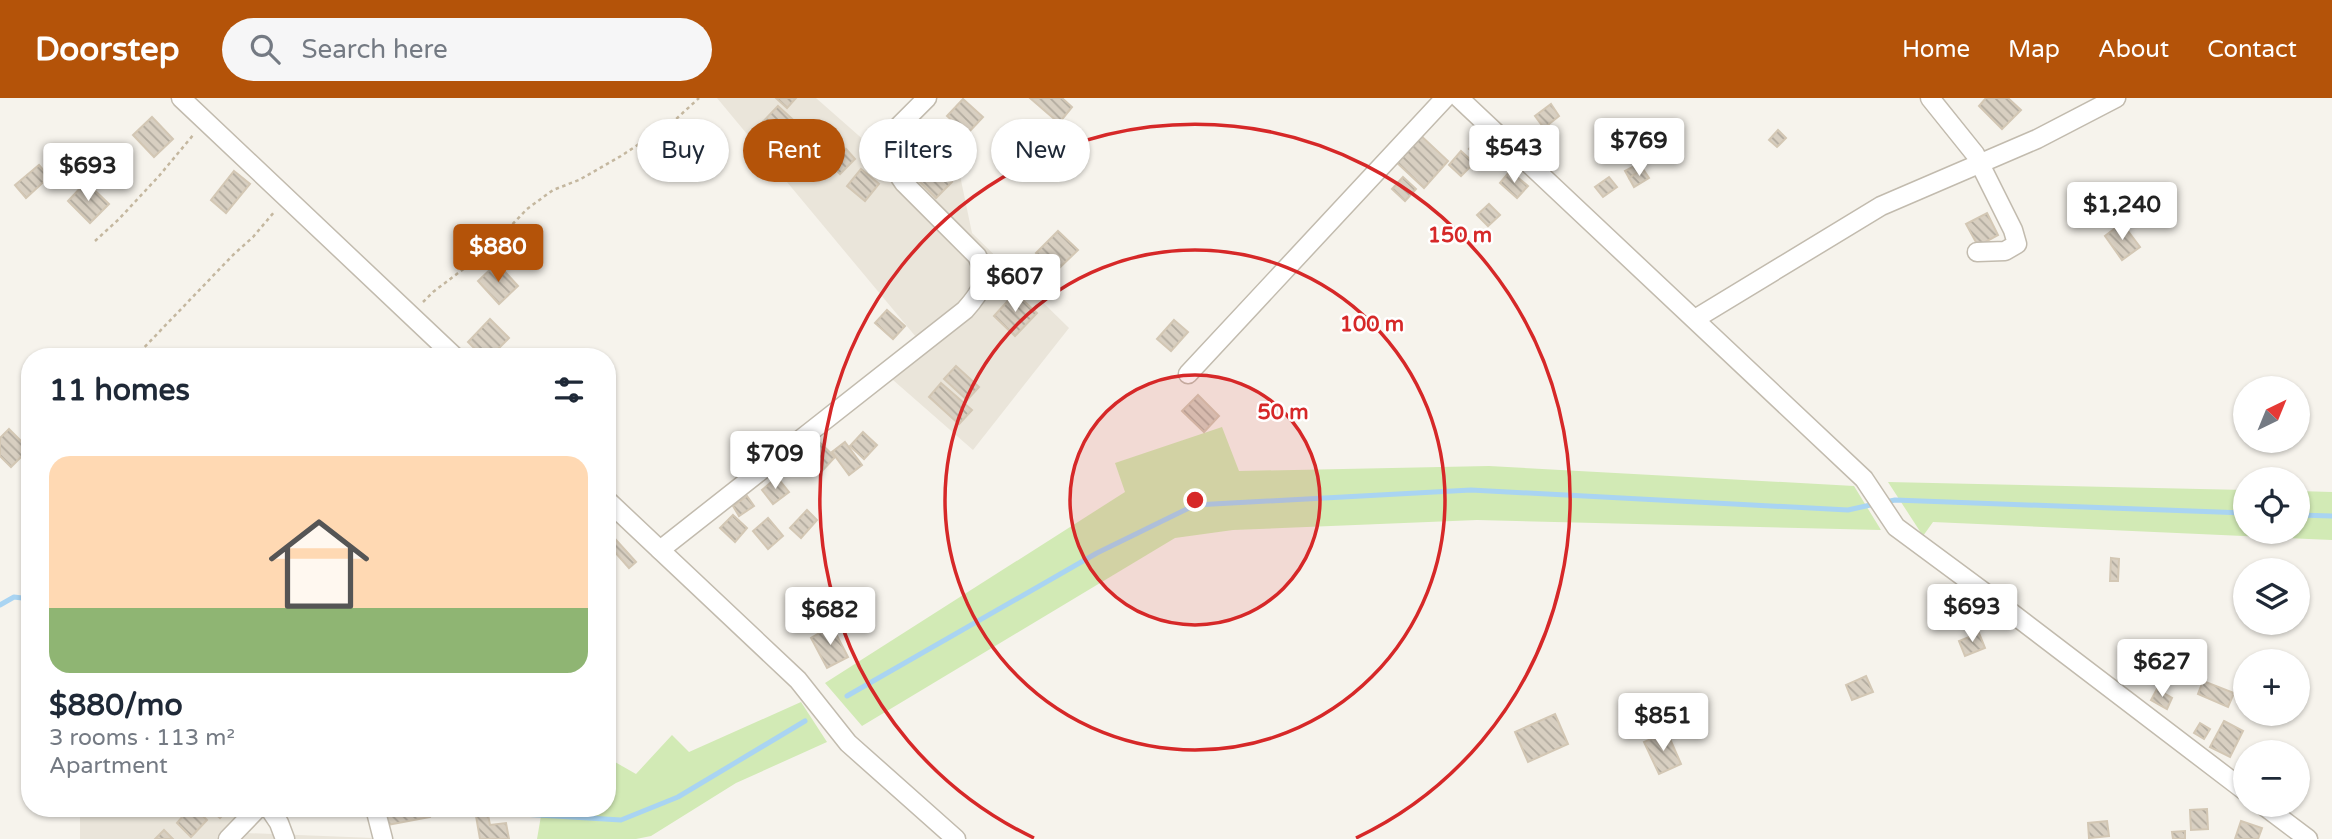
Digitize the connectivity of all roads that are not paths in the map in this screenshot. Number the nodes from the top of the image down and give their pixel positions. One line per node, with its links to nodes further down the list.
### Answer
1 (181, 98): 10 (street)
2 (927, 98): 13 (street)
3 (1445, 98): 11 (street)
4 (1460, 98): 9 (street)
5 (1930, 98): 7 (street)
6 (2116, 98): 7 (street)
7 (1979, 165): 8 (street); 9 (street)
8 (1977, 252)
9 (1695, 319): 14 (street)
10 (446, 348)
11 (1188, 374)
12 (616, 508): 13 (street)
13 (660, 550): 22 (street)
14 (2233, 782)
15 (249, 817): 19 (street)
16 (276, 817): 20 (street)
17 (377, 817): 21 (street)
18 (2279, 817): 23 (street)
19 (228, 839)
20 (285, 839)
21 (383, 839)
22 (956, 839)
23 (2308, 839)

